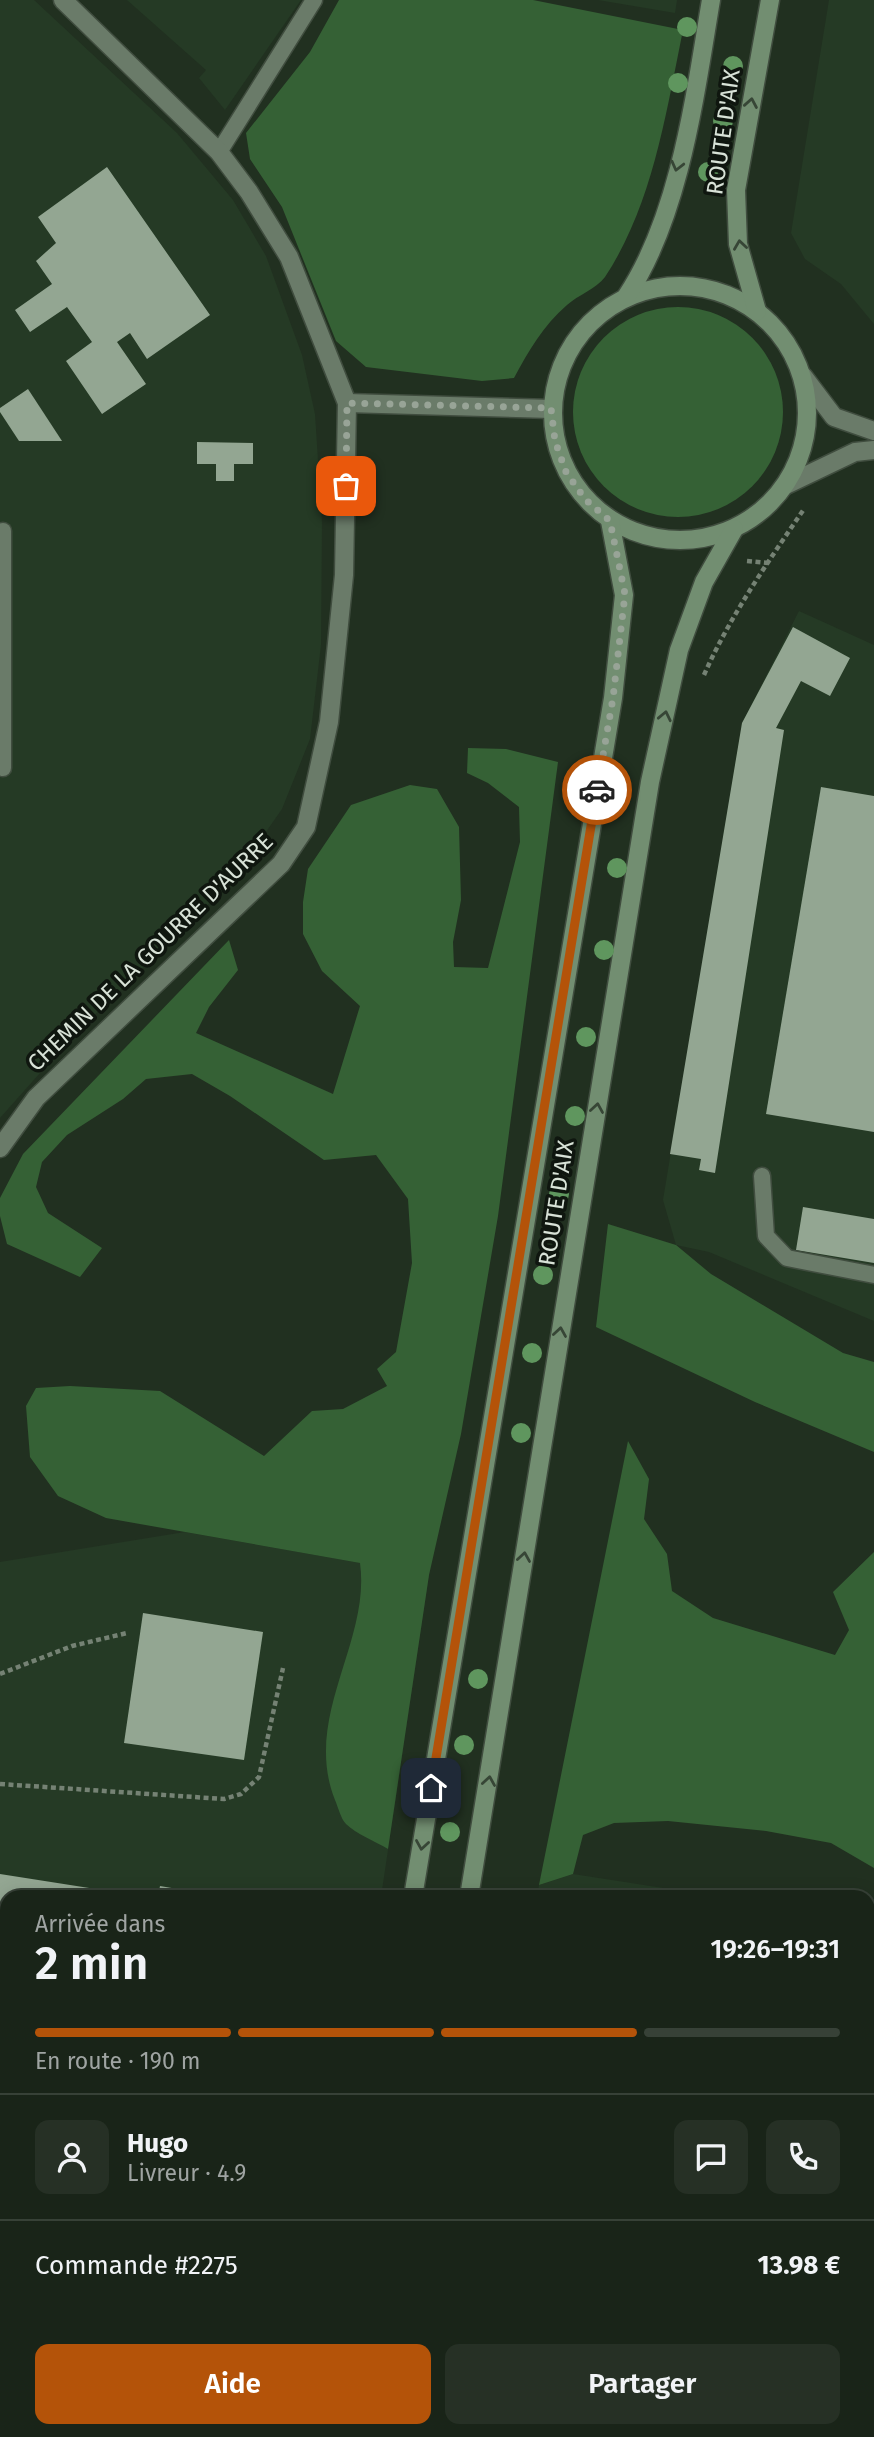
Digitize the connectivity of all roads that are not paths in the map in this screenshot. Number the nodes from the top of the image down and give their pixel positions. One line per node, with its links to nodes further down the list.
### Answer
1 (63, 0): 5 (street, CHEMIN DE LA GOURRE D'AURRE)
2 (314, 0): 5 (lane)
3 (711, 0): 6 (main road, ROUTE D'AIX, one-way to 6)
4 (770, 0): 7 (main road, ROUTE D'AIX, one-way to 4)
5 (219, 152): 9 (street, CHEMIN DE LA GOURRE D'AURRE)
6 (626, 297): 7 (main road); 10 (main road)
7 (757, 311): 8 (main road)
8 (803, 376): 11 (street); 13 (main road)
9 (347, 403): 10 (street); 18 (street, CHEMIN DE LA GOURRE D'AURRE)
10 (551, 408): 14 (main road)
11 (874, 431)
12 (874, 450): 13 (street)
13 (786, 485): 15 (main road)
14 (610, 521): 15 (main road); 21 (main road, ROUTE D'AIX, one-way to 21)
15 (734, 529): 22 (main road, ROUTE D'AIX, one-way to 15)
16 (4, 531): 17 (lane)
17 (4, 768)
18 (0, 1148)
19 (762, 1176): 20 (lane)
20 (874, 1275)
21 (414, 1890)
22 (470, 1890)

